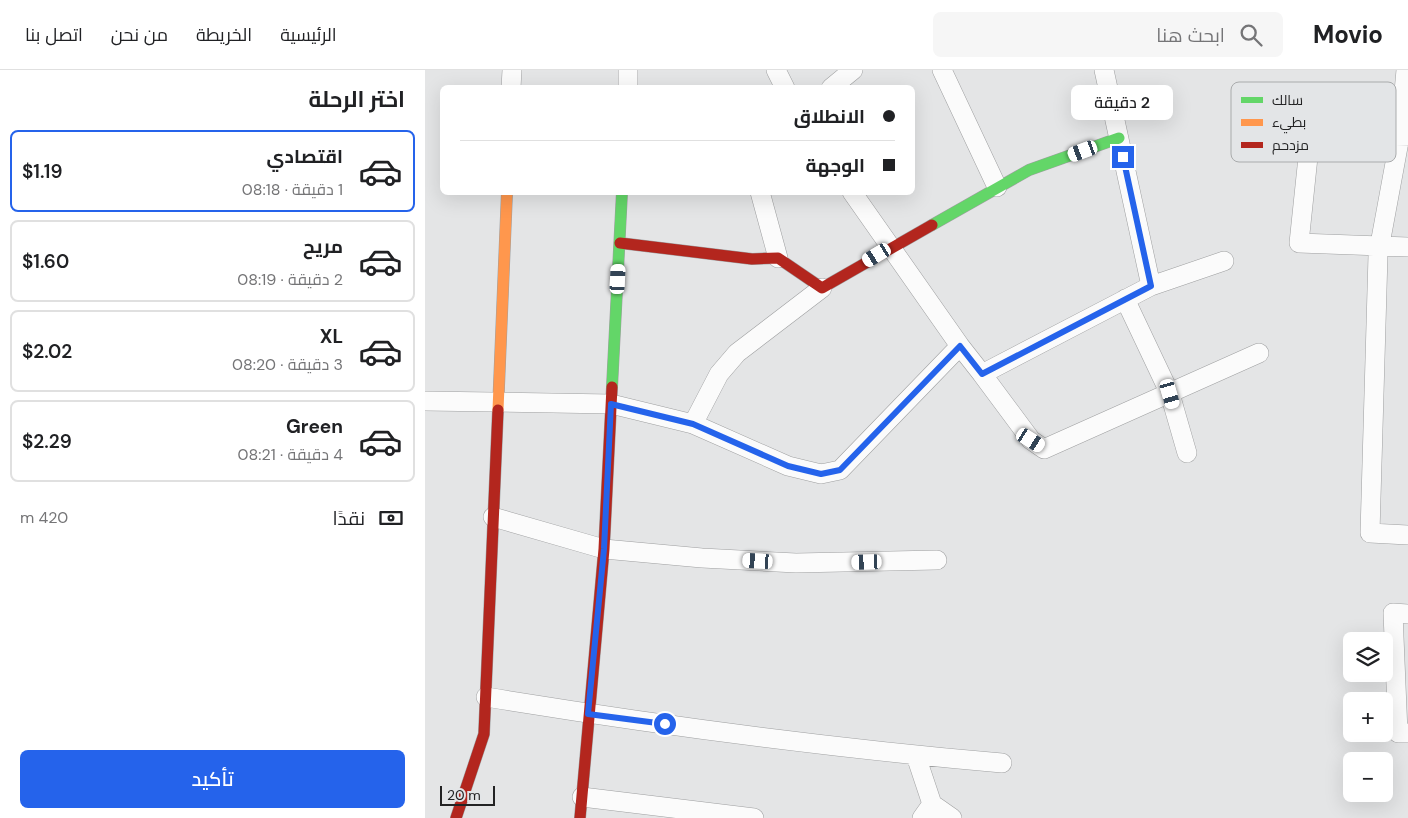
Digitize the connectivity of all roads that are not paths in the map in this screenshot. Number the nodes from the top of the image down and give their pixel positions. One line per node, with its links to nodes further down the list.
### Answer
1 (512, 70): 8 (street)
2 (629, 70): 9 (street)
3 (776, 70): 10 (street)
4 (853, 70): 11 (street)
5 (942, 70): 15 (street)
6 (1104, 70): 13 (street)
7 (1406, 70): 12 (street)
8 (511, 85)
9 (628, 85)
10 (784, 85)
11 (835, 85)
12 (1404, 136): 21 (street)
13 (1119, 138): 15 (street); 26 (street)
14 (1307, 162): 21 (street)
15 (997, 187): 22 (street)
16 (507, 195): 34 (street)
17 (622, 195): 20 (street)
18 (761, 195): 24 (street)
19 (855, 195): 22 (street)
20 (620, 243): 24 (street); 35 (street)
21 (1380, 246): 23 (street); 39 (street)
22 (891, 247): 27 (street); 29 (street)
23 (1408, 247)
24 (778, 258): 27 (street)
25 (1224, 262): 26 (street)
26 (1151, 286): 28 (street)
27 (822, 288): 36 (street)
28 (1125, 299): 31 (street); 32 (street)
29 (960, 346): 31 (street); 36 (street)
30 (1259, 353): 32 (street)
31 (982, 374): 32 (street)
32 (1170, 394): 37 (street)
33 (425, 401): 34 (street)
34 (498, 404): 35 (street); 38 (street)
35 (611, 404): 36 (street); 40 (street)
36 (693, 424)
37 (1187, 453)
38 (493, 517): 40 (street); 43 (street)
39 (1408, 535)
40 (604, 549): 41 (street); 44 (street)
41 (937, 560)
42 (1408, 614): 45 (street)
43 (485, 697): 44 (street); 50 (street)
44 (588, 714): 46 (street); 48 (street)
45 (1408, 733)
46 (915, 756): 47 (street); 49 (street)
47 (1003, 763)
48 (582, 797): 51 (street); 52 (street)
49 (927, 811): 53 (street)
50 (456, 818)
51 (580, 818)
52 (754, 818)
53 (952, 818)

